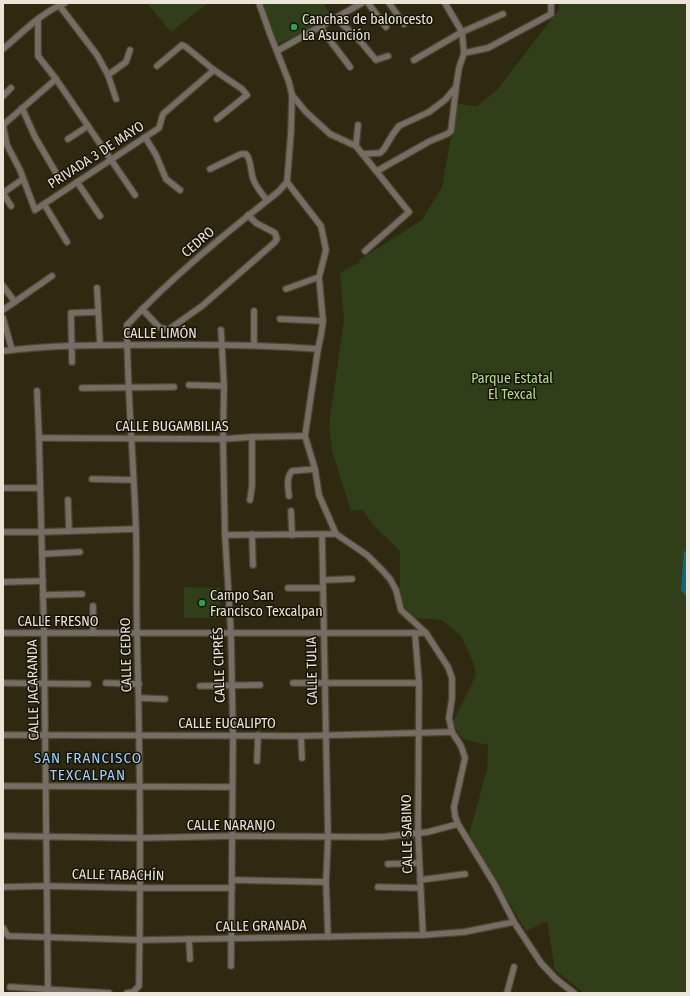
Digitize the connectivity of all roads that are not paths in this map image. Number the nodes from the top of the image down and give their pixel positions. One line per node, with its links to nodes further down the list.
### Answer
1 (259, 3): 17 (street)
2 (362, 3): 9 (street)
3 (368, 3): 13 (street)
4 (389, 3): 11 (street)
5 (445, 3): 14 (street)
6 (551, 3): 18 (street)
7 (62, 4): 10 (street); 24 (street)
8 (503, 14): 14 (street)
9 (336, 18): 12 (street); 19 (street)
10 (38, 20): 15 (street); 25 (street)
11 (404, 24)
12 (320, 27): 17 (street); 22 (street)
13 (386, 27)
14 (462, 32): 18 (street); 20 (street)
15 (3, 49)
16 (130, 50): 24 (street)
17 (277, 51): 28 (street)
18 (464, 53): 26 (street)
19 (388, 56)
20 (414, 60)
21 (158, 66): 23 (street)
22 (350, 67)
23 (214, 70): 32 (street); 36 (street, PRIVADA 3 DE MAYO)
24 (108, 75): 30 (street)
25 (56, 79): 31 (street); 35 (street)
26 (456, 87): 40 (street); 44 (street)
27 (11, 88): 29 (street)
28 (292, 95): 39 (street); 47 (street)
29 (3, 96)
30 (116, 99)
31 (22, 108): 33 (street); 43 (street)
32 (216, 119)
33 (3, 125): 38 (street)
34 (358, 125): 39 (street)
35 (88, 126): 37 (street); 41 (street)
36 (145, 137): 41 (street, PRIVADA 3 DE MAYO); 48 (street)
37 (68, 139)
38 (5, 146): 45 (street)
39 (356, 146): 40 (street)
40 (363, 154): 44 (street)
41 (111, 160): 46 (street, PRIVADA 3 DE MAYO); 49 (street)
42 (210, 168): 50 (street)
43 (55, 171)
44 (377, 171): 56 (street)
45 (24, 180): 51 (street, PRIVADA 3 DE MAYO); 52 (street)
46 (77, 182): 51 (street, PRIVADA 3 DE MAYO); 54 (street)
47 (287, 182): 50 (street, CEDRO); 58 (street)
48 (180, 190)
49 (135, 195)
50 (266, 200): 53 (street, CEDRO)
51 (44, 204): 55 (street)
52 (11, 206)
53 (248, 215): 63 (street, CEDRO); 63 (street)
54 (100, 216)
55 (67, 242)
56 (365, 251)
57 (52, 276): 62 (street)
58 (319, 277): 61 (street); 69 (street)
59 (3, 286): 62 (street)
60 (96, 288): 66 (street)
61 (286, 289)
62 (15, 302): 64 (street)
63 (142, 309): 70 (street, CEDRO)
64 (3, 310)
65 (254, 311): 75 (street)
66 (98, 312): 73 (street); 76 (street)
67 (3, 318): 78 (street)
68 (280, 319): 69 (street)
69 (322, 321): 77 (street)
70 (127, 325): 74 (street, CALLE CEDRO)
71 (221, 330): 72 (street, CALLE CIPRÉS)
72 (222, 344): 74 (street, CALLE LIMÓN); 75 (street, CALLE LIMÓN); 83 (street, CALLE CIPRÉS)
73 (100, 345): 74 (street, CALLE LIMÓN); 76 (street, CALLE LIMÓN)
74 (127, 345): 82 (street, CALLE CEDRO)
75 (254, 345): 77 (street, CALLE LIMÓN)
76 (72, 346): 78 (street, CALLE LIMÓN); 80 (street)
77 (318, 349): 87 (street)
78 (12, 350): 79 (street, CALLE LIMÓN)
79 (3, 351)
80 (72, 362)
81 (189, 385): 83 (street)
82 (129, 386): 84 (street); 85 (street); 90 (street, CALLE CEDRO)
83 (224, 386): 91 (street, CALLE CIPRÉS)
84 (174, 387)
85 (82, 388)
86 (36, 391): 89 (street, CALLE JACARANDA)
87 (305, 436): 88 (street, CALLE BUGAMBILIAS); 92 (street)
88 (252, 437): 91 (street, CALLE BUGAMBILIAS); 99 (street)
89 (39, 438): 90 (street, CALLE BUGAMBILIAS); 96 (street, CALLE JACARANDA)
90 (131, 439): 91 (street, CALLE BUGAMBILIAS); 94 (street, CALLE CEDRO)
91 (223, 439): 107 (street, CALLE CIPRÉS)
92 (315, 469): 97 (street); 106 (street)
93 (92, 480): 94 (street)
94 (133, 480): 101 (street, CALLE CEDRO)
95 (3, 488): 96 (street)
96 (40, 488): 104 (street, CALLE JACARANDA)
97 (289, 496)
98 (68, 500): 102 (street)
99 (250, 500)
100 (291, 511): 108 (street)
101 (136, 530): 102 (street); 126 (street, CALLE CEDRO)
102 (69, 531): 104 (street)
103 (3, 532): 104 (street)
104 (41, 532): 111 (street, CALLE JACARANDA)
105 (252, 534): 107 (street); 108 (street); 112 (street)
106 (336, 534): 109 (street); 127 (street)
107 (225, 535): 128 (street, CALLE CIPRÉS)
108 (292, 535): 109 (street)
109 (322, 535): 114 (street, CALLE TULIA)
110 (80, 552): 111 (street)
111 (42, 554): 115 (street, CALLE JACARANDA)
112 (254, 564)
113 (352, 579): 114 (street)
114 (323, 580): 118 (street, CALLE TULIA)
115 (43, 581): 116 (street); 120 (street, CALLE JACARANDA)
116 (3, 582)
117 (288, 588): 118 (street)
118 (323, 588): 122 (street, CALLE TULIA)
119 (82, 594): 120 (street)
120 (43, 595): 124 (street, CALLE JACARANDA)
121 (92, 606): 125 (street)
122 (323, 632): 128 (street, CALLE FRESNO); 129 (street, CALLE FRESNO); 137 (street, CALLE TULIA)
123 (3, 633): 124 (street, CALLE FRESNO)
124 (44, 633): 125 (street, CALLE FRESNO); 131 (street, CALLE JACARANDA)
125 (93, 633): 126 (street, CALLE FRESNO)
126 (137, 633): 128 (street, CALLE FRESNO); 136 (street, CALLE CEDRO)
127 (426, 633): 129 (street, CALLE FRESNO); 143 (street)
128 (231, 634): 138 (street, CALLE CIPRÉS)
129 (415, 634): 134 (street, CALLE SABINO)
130 (3, 683): 131 (street)
131 (45, 683): 135 (street); 146 (street, CALLE JACARANDA)
132 (106, 683): 136 (street)
133 (293, 683): 137 (street)
134 (419, 683): 137 (street); 144 (street, CALLE SABINO)
135 (88, 684)
136 (139, 684): 141 (street, CALLE CEDRO)
137 (324, 684): 150 (street, CALLE TULIA)
138 (232, 685): 139 (street); 140 (street); 148 (street, CALLE CIPRÉS)
139 (260, 685)
140 (200, 686)
141 (139, 698): 142 (street); 147 (street, CALLE CEDRO)
142 (165, 699)
143 (452, 732): 144 (street, CALLE EUCALIPTO); 158 (street)
144 (418, 733): 150 (street, CALLE EUCALIPTO); 159 (street, CALLE SABINO)
145 (3, 735): 146 (street, CALLE EUCALIPTO)
146 (46, 735): 147 (street, CALLE EUCALIPTO); 155 (street, CALLE JACARANDA)
147 (140, 735): 148 (street, CALLE EUCALIPTO); 156 (street, CALLE CEDRO)
148 (233, 735): 149 (street, CALLE EUCALIPTO); 157 (street, CALLE CIPRÉS)
149 (258, 735): 151 (street, CALLE EUCALIPTO); 153 (street)
150 (325, 735): 151 (street, CALLE EUCALIPTO); 163 (street, CALLE TULIA)
151 (302, 736): 152 (street)
152 (302, 758)
153 (257, 761)
154 (3, 786): 155 (street)
155 (46, 786): 156 (street); 162 (street, CALLE JACARANDA)
156 (140, 787): 157 (street); 164 (street, CALLE CEDRO)
157 (232, 787): 161 (street, CALLE CIPRÉS)
158 (458, 824): 159 (street, CALLE NARANJO); 177 (street)
159 (418, 833): 163 (street, CALLE NARANJO); 165 (street, CALLE SABINO)
160 (3, 836): 162 (street, CALLE NARANJO)
161 (233, 836): 163 (street, CALLE NARANJO); 164 (street, CALLE NARANJO); 168 (street, CALLE CIPRÉS)
162 (46, 837): 164 (street, CALLE NARANJO); 171 (street, CALLE JACARANDA)
163 (328, 837): 170 (street)
164 (140, 838): 174 (street, CALLE CEDRO)
165 (419, 863): 166 (street); 169 (street, CALLE SABINO)
166 (388, 864)
167 (465, 874): 169 (street)
168 (232, 880): 170 (street); 175 (street, CALLE CIPRÉS)
169 (420, 880): 176 (street, CALLE SABINO)
170 (326, 882): 180 (street)
171 (47, 886): 172 (street, CALLE TABACHÍN); 174 (street, CALLE TABACHÍN); 181 (street, CALLE JACARANDA)
172 (3, 887)
173 (378, 887): 176 (street)
174 (140, 888): 175 (street, CALLE TABACHÍN); 184 (street, CALLE CEDRO)
175 (232, 888): 182 (street, CALLE CIPRÉS)
176 (420, 888): 179 (street, CALLE SABINO)
177 (514, 922): 179 (street, CALLE GRANADA); 193 (street)
178 (3, 928): 181 (street, CALLE GRANADA)
179 (422, 935): 180 (street, CALLE GRANADA)
180 (328, 937): 182 (street, CALLE GRANADA)
181 (46, 938): 184 (street, CALLE GRANADA); 189 (street, CALLE JACARANDA)
182 (231, 938): 183 (street, CALLE GRANADA); 186 (street, CALLE CIPRÉS)
183 (189, 939): 184 (street, CALLE GRANADA); 185 (street)
184 (140, 940): 191 (street, CALLE CEDRO)
185 (190, 959)
186 (231, 966)
187 (514, 967): 192 (street)
188 (10, 987): 189 (street)
189 (48, 991): 190 (street)
190 (109, 993)
191 (127, 993)
192 (507, 993)
193 (574, 993)

